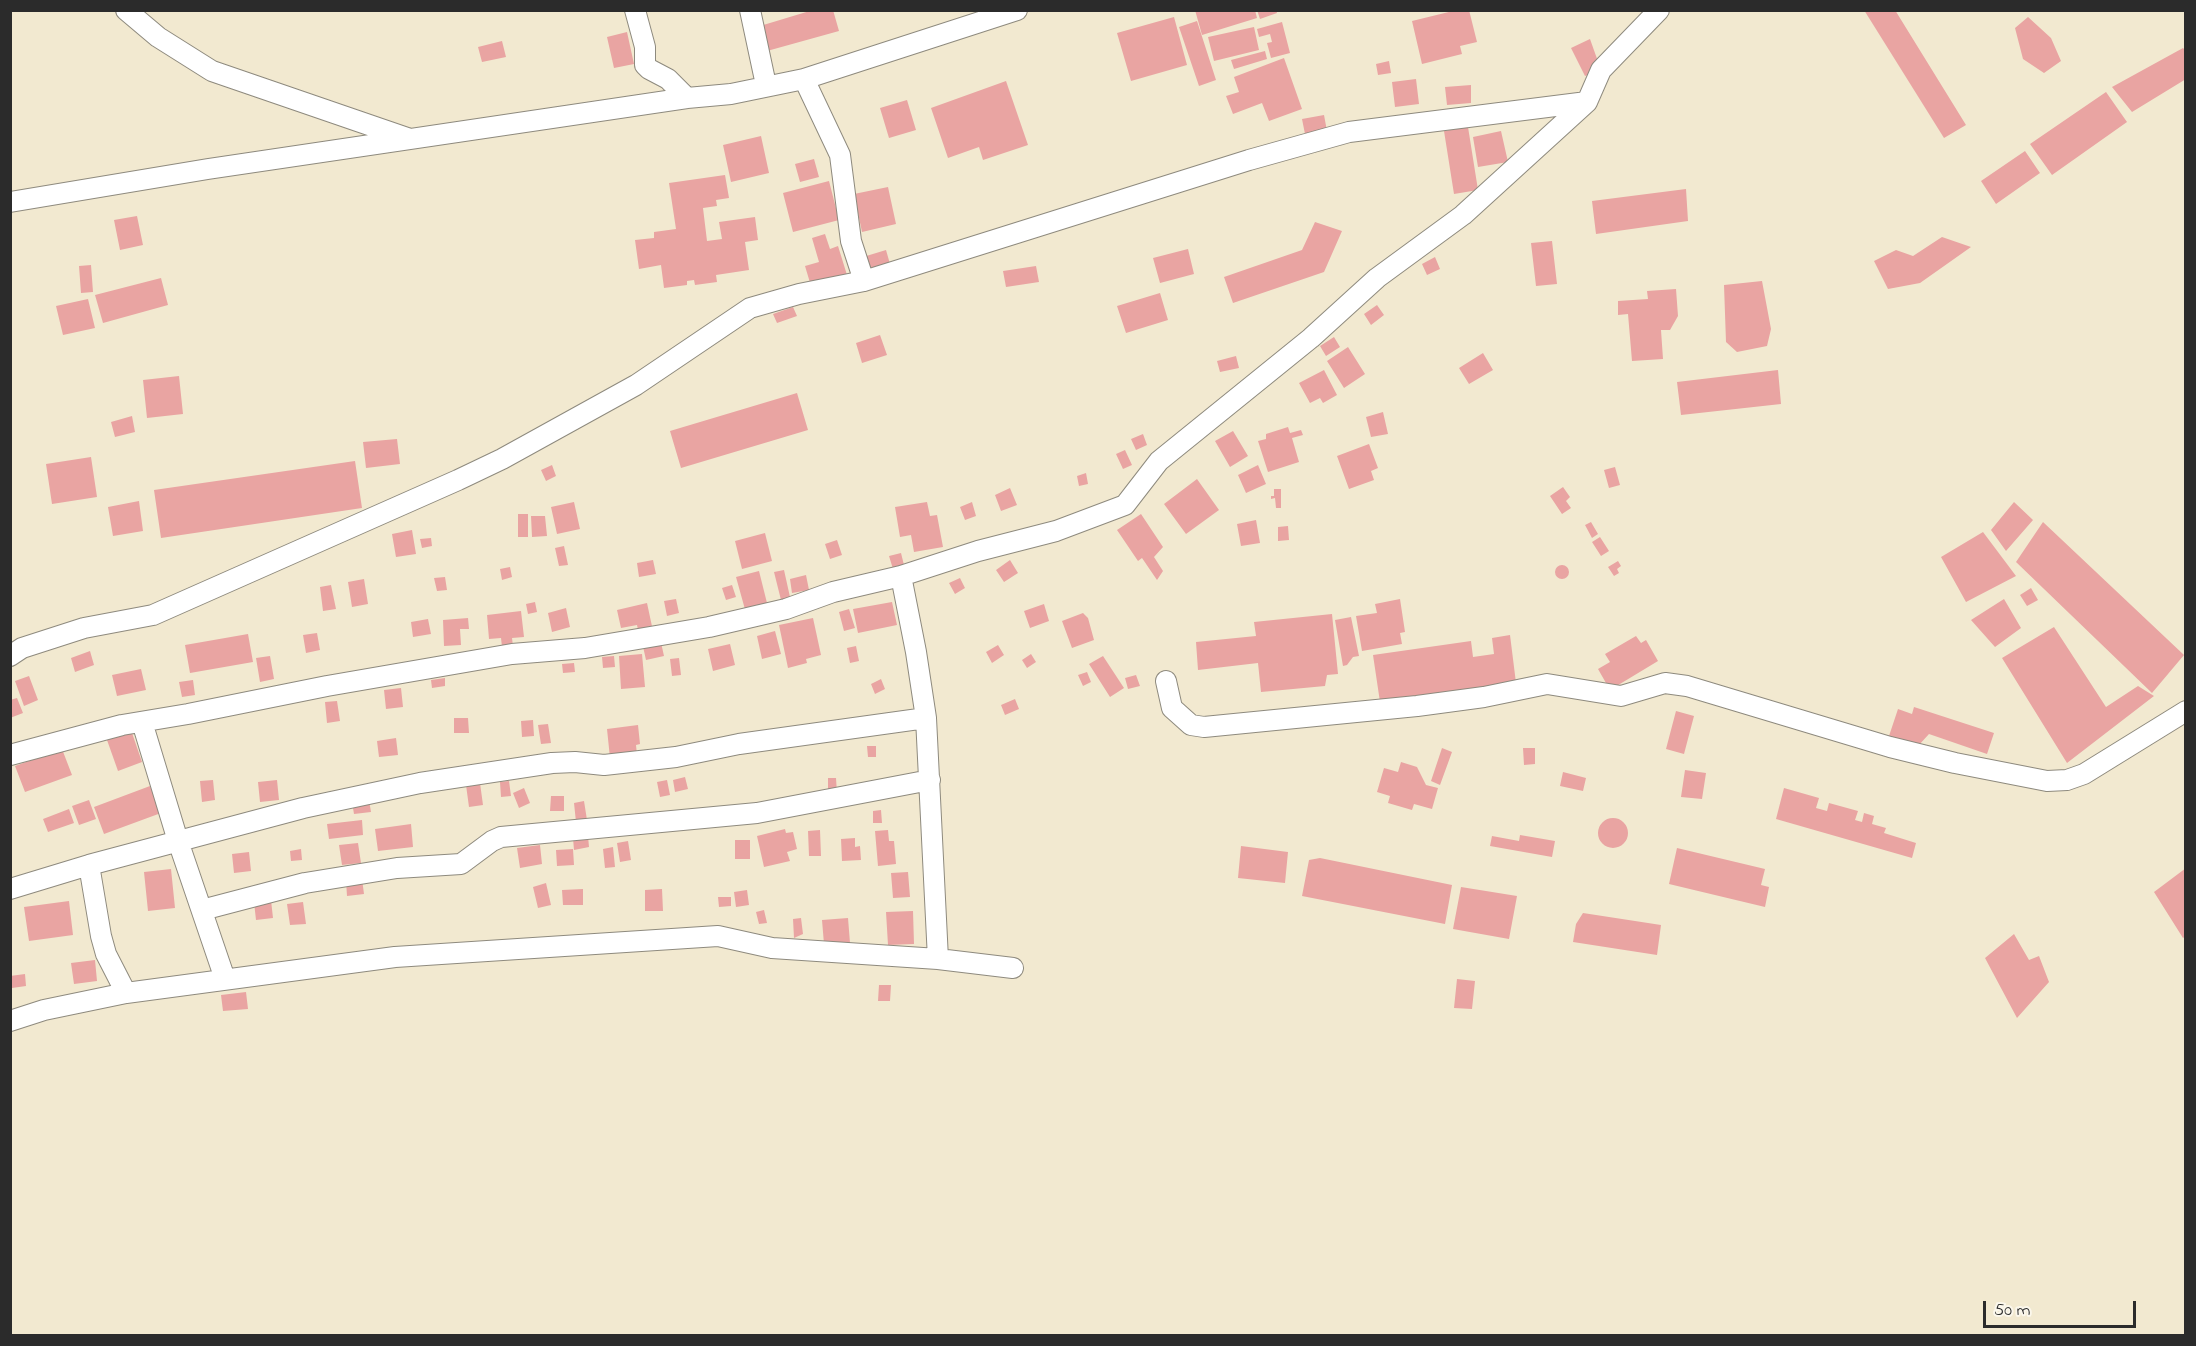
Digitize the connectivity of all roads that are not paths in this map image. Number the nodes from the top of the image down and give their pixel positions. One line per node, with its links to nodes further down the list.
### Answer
1 (126, 10): 10 (street)
2 (635, 10): 8 (street)
3 (750, 10): 7 (street)
4 (1017, 10): 6 (street)
5 (1659, 10): 9 (street)
6 (804, 79): 7 (street); 12 (street)
7 (766, 85): 8 (street)
8 (687, 98): 10 (street)
9 (1587, 102): 12 (street); 13 (street)
10 (413, 139): 11 (street)
11 (10, 202)
12 (864, 281): 14 (street)
13 (901, 576): 17 (street); 18 (street)
14 (10, 656)
15 (1166, 681): 16 (street)
16 (2186, 711)
17 (926, 718): 20 (street); 21 (street)
18 (142, 722): 19 (street); 21 (street)
19 (10, 755)
20 (930, 780): 24 (street); 25 (street)
21 (178, 841): 22 (street); 24 (street)
22 (89, 865): 23 (street); 28 (street)
23 (10, 889)
24 (202, 910): 27 (street)
25 (938, 959): 26 (street); 27 (street)
26 (1013, 968)
27 (225, 979): 28 (street)
28 (126, 993): 29 (street)
29 (10, 1021)

